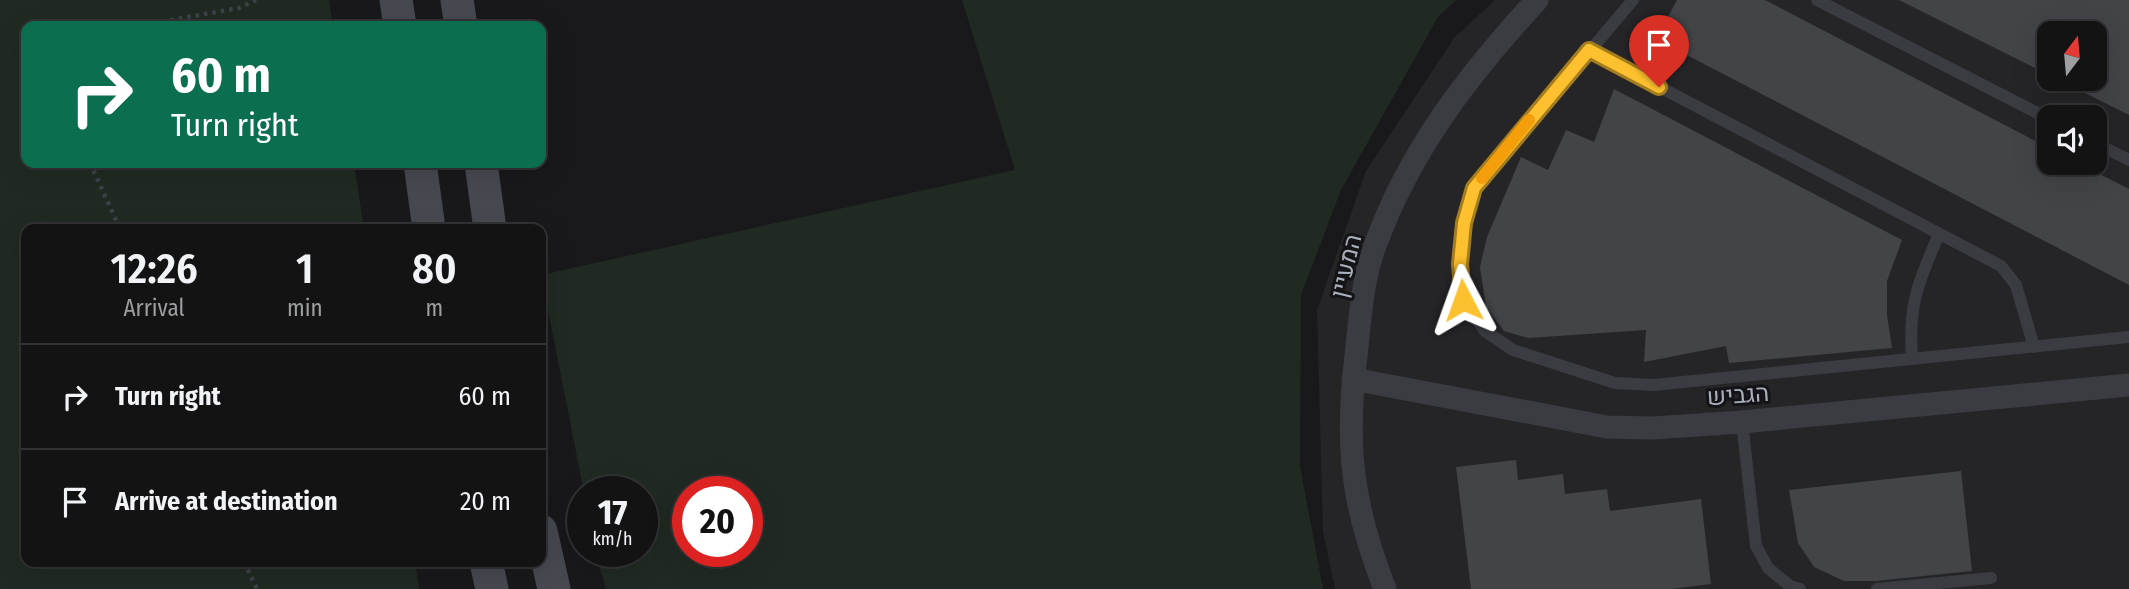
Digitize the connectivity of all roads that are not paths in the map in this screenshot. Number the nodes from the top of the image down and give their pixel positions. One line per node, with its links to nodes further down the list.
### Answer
1 (396, 0): 6 (main road)
2 (457, 0): 7 (main road)
3 (1537, 0): 20 (street, המעיין)
4 (1633, 0): 8 (lane)
5 (1817, 0): 9 (lane)
6 (399, 21)
7 (460, 21)
8 (1589, 50): 16 (lane); 19 (lane)
9 (2037, 113)
10 (2107, 149): 11 (lane)
11 (2129, 160)
12 (421, 168): 14 (main road)
13 (482, 168): 15 (main road)
14 (428, 224)
15 (489, 224)
16 (1939, 234): 18 (lane); 19 (lane)
17 (2129, 337): 18 (lane)
18 (2034, 347): 19 (lane)
19 (1912, 359)
20 (1353, 379): 22 (street, הגביש); 28 (street, המעיין)
21 (2129, 385): 22 (street, הגביש)
22 (1742, 422): 29 (lane)
23 (546, 553): 27 (main road)
24 (487, 567): 26 (main road)
25 (1991, 578): 30 (lane)
26 (492, 589)
27 (554, 589)
28 (1385, 589)
29 (1800, 589)
30 (1877, 589)

